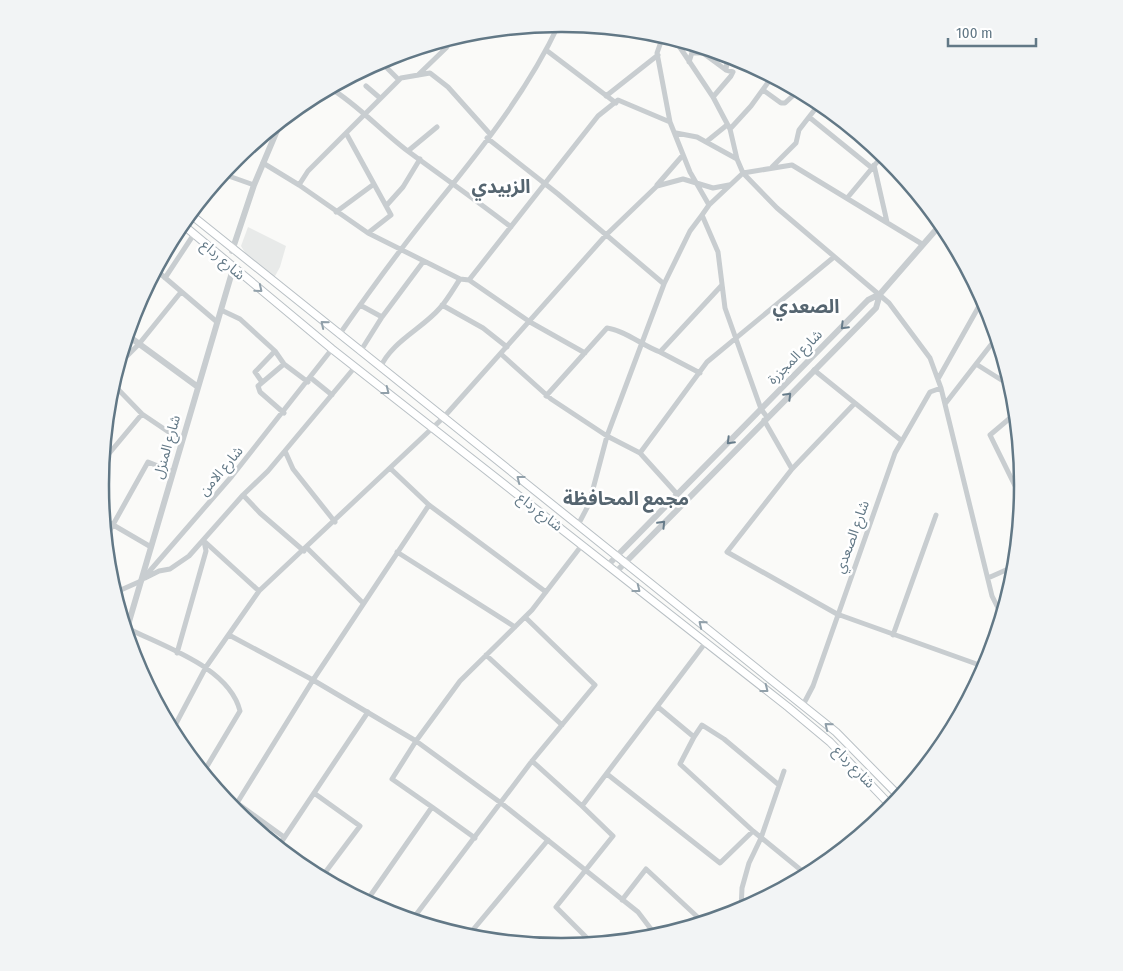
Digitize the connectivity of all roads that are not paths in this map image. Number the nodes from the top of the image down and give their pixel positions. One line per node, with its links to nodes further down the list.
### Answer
1 (555, 32): 5 (street)
2 (661, 44): 7 (street)
3 (446, 47): 13 (street)
4 (681, 49): 9 (street)
5 (546, 50): 19 (street); 33 (street)
6 (692, 52): 9 (street)
7 (658, 55): 19 (street); 27 (street)
8 (710, 58): 12 (street)
9 (689, 62): 21 (street)
10 (727, 64): 12 (street)
11 (386, 68): 14 (street)
12 (726, 70): 21 (street)
13 (418, 75): 14 (street); 33 (street)
14 (399, 80): 22 (street)
15 (769, 83): 17 (street)
16 (366, 86): 22 (street)
17 (764, 90): 20 (street); 29 (street)
18 (336, 92): 25 (street)
19 (606, 96): 23 (street)
20 (793, 96)
21 (713, 97): 29 (street)
22 (380, 98): 25 (street)
23 (616, 103): 27 (street); 48 (street)
24 (814, 110): 26 (street)
25 (365, 113): 30 (street); 35 (street)
26 (809, 117): 41 (street); 42 (street)
27 (670, 122): 31 (street)
28 (437, 127): 35 (street)
29 (728, 127): 34 (street); 38 (street)
30 (346, 133): 47 (street); 49 (street)
31 (676, 133): 34 (street); 36 (street)
32 (275, 135): 40 (street)
33 (489, 136): 46 (street); 48 (street)
34 (706, 142): 38 (street)
35 (408, 151): 37 (street)
36 (683, 155): 45 (street); 52 (street)
37 (420, 159): 46 (street); 55 (street)
38 (737, 160): 43 (street)
39 (878, 161): 42 (street)
40 (263, 163): 49 (street); 51 (street)
41 (771, 167): 43 (street); 53 (street)
42 (873, 167): 53 (street); 59 (street)
43 (743, 172): 50 (street); 69 (street)
44 (230, 177): 51 (street)
45 (695, 181): 50 (street); 52 (street); 54 (street)
46 (454, 183): 60 (street); 67 (street)
47 (374, 184): 55 (street); 56 (street)
48 (546, 184): 60 (street); 65 (street)
49 (299, 185): 56 (street)
50 (730, 185): 54 (street)
51 (254, 186): 68 (street)
52 (657, 186): 65 (street)
53 (848, 197): 59 (street)
54 (709, 205): 57 (street)
55 (386, 206): 63 (street)
56 (336, 212): 63 (street)
57 (702, 215): 76 (street); 77 (street)
58 (196, 219): 68 (main road, شارع رداع)
59 (887, 222): 66 (street)
60 (511, 227): 75 (street)
61 (188, 229): 64 (main road, شارع رداع)
62 (935, 230): 66 (street)
63 (368, 233): 67 (street)
64 (194, 234): 71 (main road, شارع رداع); 73 (street)
65 (606, 235): 76 (street); 86 (street)
66 (922, 244): 79 (street)
67 (401, 249): 70 (street); 80 (street)
68 (232, 251): 87 (main road, شارع رداع, one-way to 68)
69 (834, 257): 79 (street); 88 (street)
70 (423, 262): 74 (street); 84 (street)
71 (233, 268): 83 (street, شارع المنزل); 94 (main road, شارع رداع, one-way to 94)
72 (161, 274): 73 (street)
73 (165, 278): 78 (street)
74 (460, 279): 75 (street); 81 (street)
75 (469, 280): 86 (street)
76 (664, 284): 92 (street)
77 (722, 285): 88 (street); 97 (street)
78 (181, 292): 85 (street); 90 (street)
79 (880, 294): 105 (street, شارع المجزرة); 107 (street); 118 (street, شارع المجزرة, one-way to 118)
80 (360, 305): 84 (street); 87 (street)
81 (442, 305): 93 (street); 104 (street)
82 (978, 308): 107 (street)
83 (221, 310): 85 (street, شارع المنزل); 95 (street)
84 (382, 317): 96 (street)
85 (217, 322): 111 (street, شارع المنزل)
86 (530, 322): 93 (street); 98 (street)
87 (339, 336): 96 (main road, شارع رداع)
88 (736, 339): 106 (street); 118 (street)
89 (133, 340): 90 (street)
90 (139, 344): 100 (street); 111 (street)
91 (991, 344): 102 (street)
92 (642, 345): 97 (street); 98 (street); 125 (street)
93 (507, 347): 99 (street)
94 (332, 349): 103 (main road, شارع رداع); 108 (street, شارع الامن)
95 (275, 351): 101 (street); 110 (street)
96 (360, 352): 104 (main road, شارع رداع)
97 (660, 352): 106 (street)
98 (585, 353): 115 (street)
99 (501, 354): 115 (street); 121 (street)
100 (128, 355)
101 (284, 364): 108 (street); 110 (street)
102 (976, 364): 109 (street); 117 (street)
103 (355, 367): 114 (street); 124 (main road, شارع رداع, one-way to 124)
104 (380, 368): 121 (main road, شارع رداع)
105 (814, 370): 116 (street); 122 (street, شارع المجزرة, one-way to 105)
106 (700, 373): 130 (street)
107 (938, 379): 112 (street)
108 (310, 380): 114 (street); 119 (street, شارع الامن)
109 (1002, 380)
110 (262, 382): 119 (street)
111 (198, 387): 126 (street, شارع المنزل)
112 (941, 388): 117 (street); 127 (street, شارع الصعدي)
113 (119, 390): 120 (street)
114 (332, 395): 128 (street)
115 (546, 396): 125 (street)
116 (855, 403): 127 (street); 132 (street)
117 (945, 404): 154 (street)
118 (761, 409): 122 (street); 136 (street, شارع المجزرة, one-way to 136)
119 (284, 413): 155 (street, شارع الامن)
120 (142, 414): 126 (street); 129 (street)
121 (443, 418): 124 (street); 141 (main road, شارع رداع, one-way to 121)
122 (766, 418): 132 (street); 150 (street, شارع المجزرة, one-way to 122)
123 (1010, 418): 134 (street)
124 (433, 428): 131 (street); 145 (main road, شارع رداع)
125 (607, 436): 130 (street); 141 (street)
126 (182, 441): 133 (street, شارع المنزل)
127 (902, 441): 161 (street, شارع الصعدي)
128 (285, 451): 135 (street); 139 (street)
129 (109, 453)
130 (640, 453): 136 (street)
131 (391, 469): 137 (street); 139 (street)
132 (792, 469): 161 (street)
133 (173, 472): 142 (street); 146 (street, شارع المنزل)
134 (1014, 484)
135 (243, 494): 144 (street); 147 (street)
136 (678, 494): 149 (street, شارع المجزرة)
137 (429, 505): 148 (street); 158 (street)
138 (936, 515): 166 (street)
139 (335, 522): 147 (street)
140 (110, 524): 142 (street)
141 (578, 525): 149 (main road, شارع رداع)
142 (113, 526): 143 (street); 146 (street)
143 (111, 530)
144 (204, 541): 155 (street); 157 (street); 169 (street)
145 (582, 545): 151 (main road, شارع رداع); 158 (street)
146 (151, 547): 155 (street, شارع المنزل)
147 (305, 550): 157 (street); 159 (street)
148 (397, 552): 159 (street); 164 (street)
149 (618, 556): 150 (main road, شارع رداع); 151 (street, شارع المجزرة)
150 (625, 562): 153 (street, شارع المجزرة); 175 (main road, شارع رداع, one-way to 150)
151 (608, 566): 153 (main road, شارع رداع)
152 (1007, 570): 154 (street)
153 (616, 572): 168 (main road, شارع رداع, one-way to 168)
154 (988, 578): 160 (street)
155 (141, 580): 156 (street, شارع الامن); 163 (street, شارع المنزل)
156 (121, 590)
157 (259, 591): 167 (street)
158 (546, 592): 162 (street)
159 (363, 603): 173 (street)
160 (998, 607)
161 (837, 614): 166 (street); 175 (street, شارع الصعدي)
162 (526, 616): 164 (street); 178 (street)
163 (129, 619)
164 (515, 627): 170 (street)
165 (134, 633): 169 (street)
166 (894, 634): 171 (street)
167 (228, 635): 172 (street); 173 (street)
168 (706, 642): 174 (street); 188 (main road, شارع رداع, one-way to 188)
169 (176, 652): 172 (street)
170 (486, 656): 178 (street); 180 (street)
171 (978, 664)
172 (206, 667): 177 (street); 182 (street)
173 (313, 680): 176 (street); 189 (street)
174 (658, 706): 179 (street); 184 (street)
175 (803, 706): 186 (main road, شارع رداع, one-way to 175)
176 (368, 712): 180 (street); 187 (street)
177 (176, 723)
178 (562, 725): 181 (street)
179 (694, 737): 185 (street); 194 (street)
180 (416, 741): 190 (street); 193 (street)
181 (532, 761): 190 (street); 192 (street)
182 (207, 767)
183 (784, 771): 185 (street)
184 (606, 774): 192 (street); 194 (street)
185 (779, 786): 197 (street)
186 (895, 792)
187 (314, 793): 195 (street); 201 (street)
188 (886, 801)
189 (238, 802)
190 (501, 803): 196 (street); 198 (street)
191 (241, 806): 195 (street)
192 (582, 806): 202 (street)
193 (432, 807): 196 (street); 203 (street)
194 (753, 831): 197 (street)
195 (284, 837): 199 (street)
196 (475, 838): 206 (street)
197 (761, 838): 200 (street); 205 (street)
198 (548, 840): 202 (street); 208 (street)
199 (281, 841)
200 (801, 870)
201 (326, 872)
202 (587, 872): 204 (street); 210 (street)
203 (370, 896)
204 (622, 900): 207 (street); 209 (street)
205 (741, 901)
206 (416, 914)
207 (698, 917)
208 (473, 930)
209 (651, 930)
210 (587, 938)

